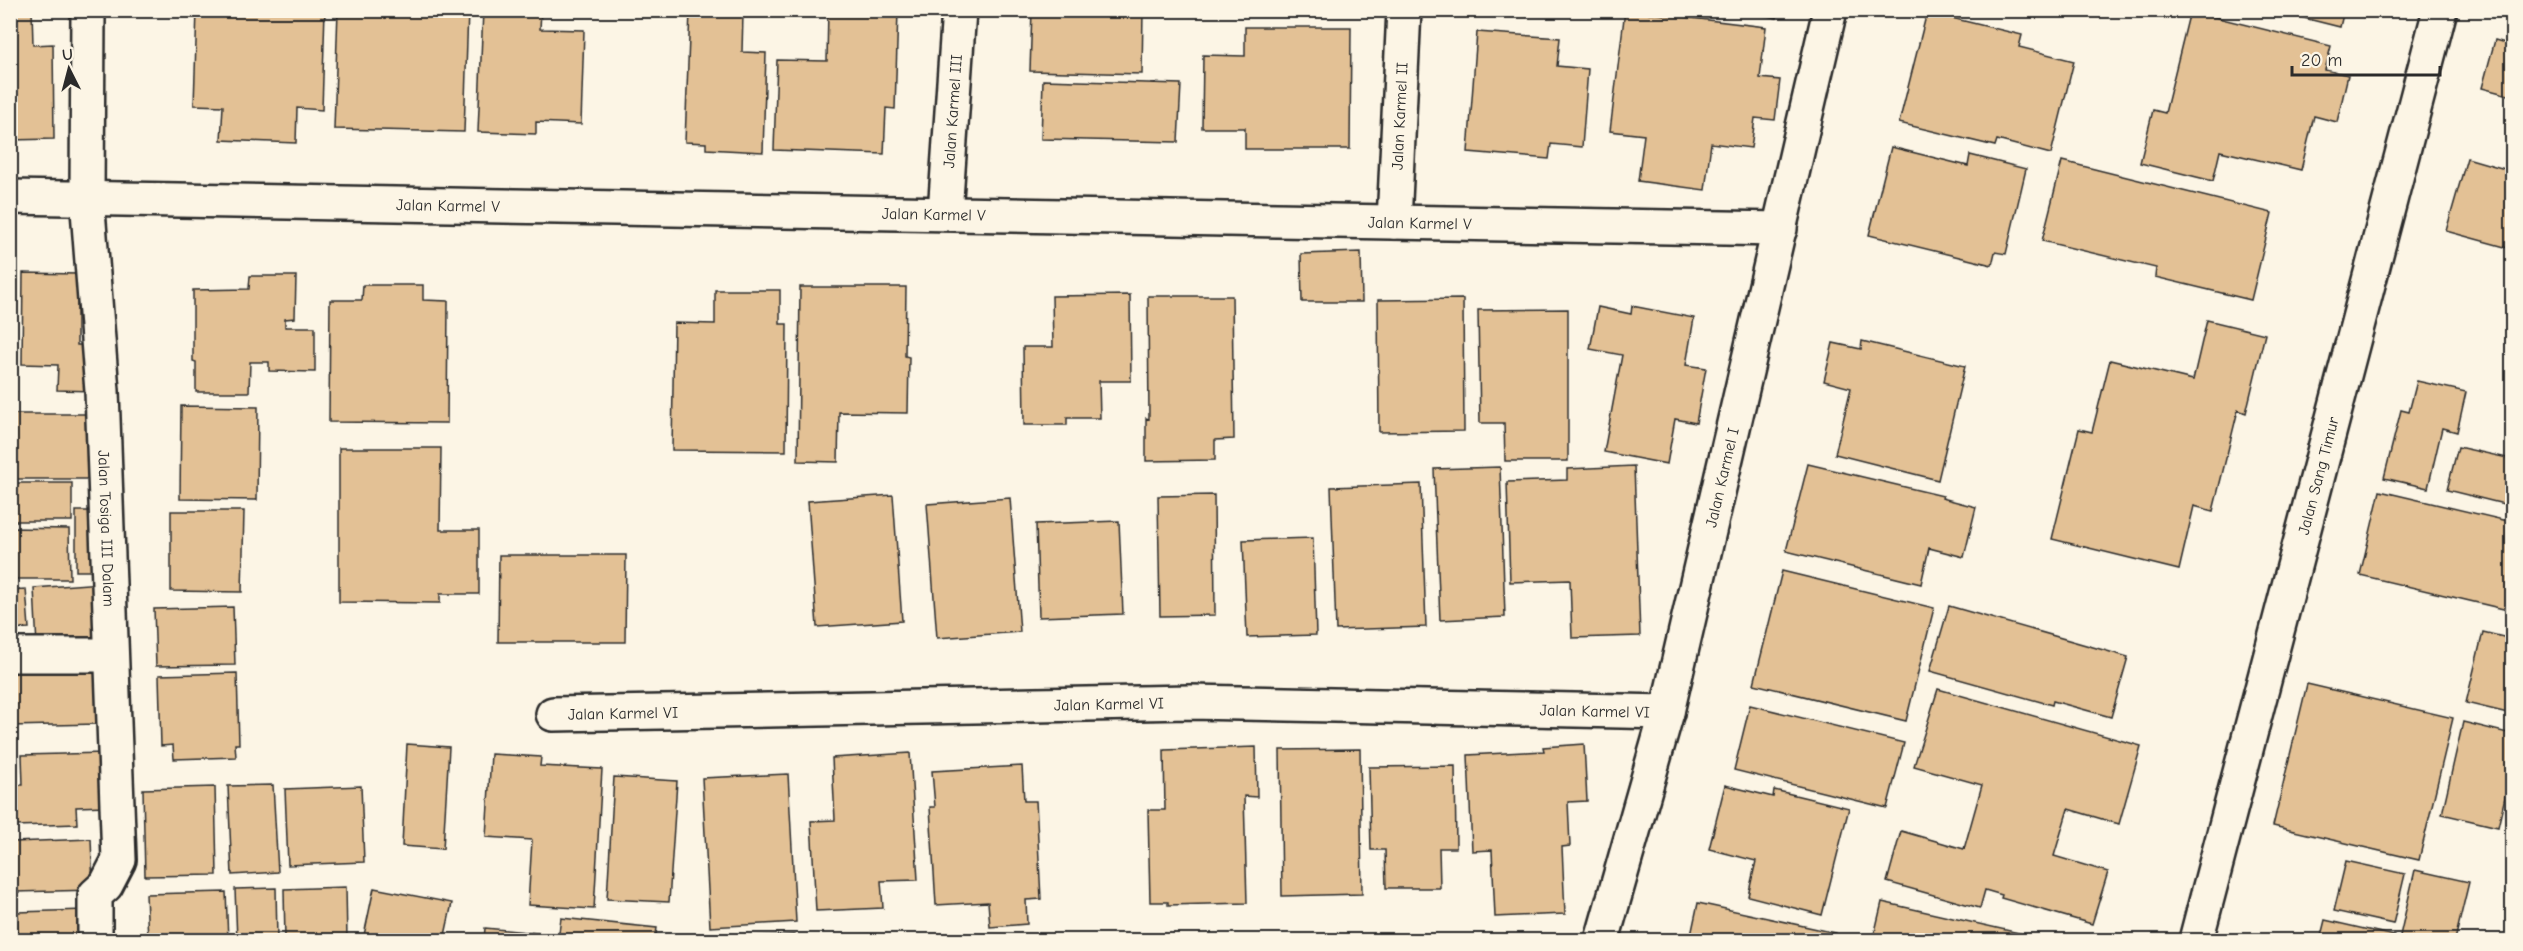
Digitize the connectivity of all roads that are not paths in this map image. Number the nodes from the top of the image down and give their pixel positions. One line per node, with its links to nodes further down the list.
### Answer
1 (88, 10): 7 (street, Jalan Tosiga III Dalam)
2 (959, 10): 8 (street, Jalan Karmel III)
3 (1404, 10): 9 (street, Jalan Karmel II)
4 (1830, 10): 10 (street, Jalan Karmel I)
5 (2440, 10): 17 (street, Jalan Sang Timur)
6 (10, 197): 7 (street, Jalan Karmel V)
7 (87, 197): 8 (street, Jalan Karmel V); 12 (street, Jalan Tosiga III Dalam)
8 (945, 213): 9 (street, Jalan Karmel V)
9 (1394, 222): 10 (street, Jalan Karmel V)
10 (1780, 229): 13 (street, Jalan Karmel I)
11 (10, 655): 12 (street)
12 (111, 655): 15 (street, Jalan Tosiga III Dalam)
13 (1666, 712): 14 (street, Jalan Karmel VI); 16 (street, Jalan Karmel I)
14 (553, 714)
15 (95, 940)
16 (1602, 940)
17 (2196, 940)

